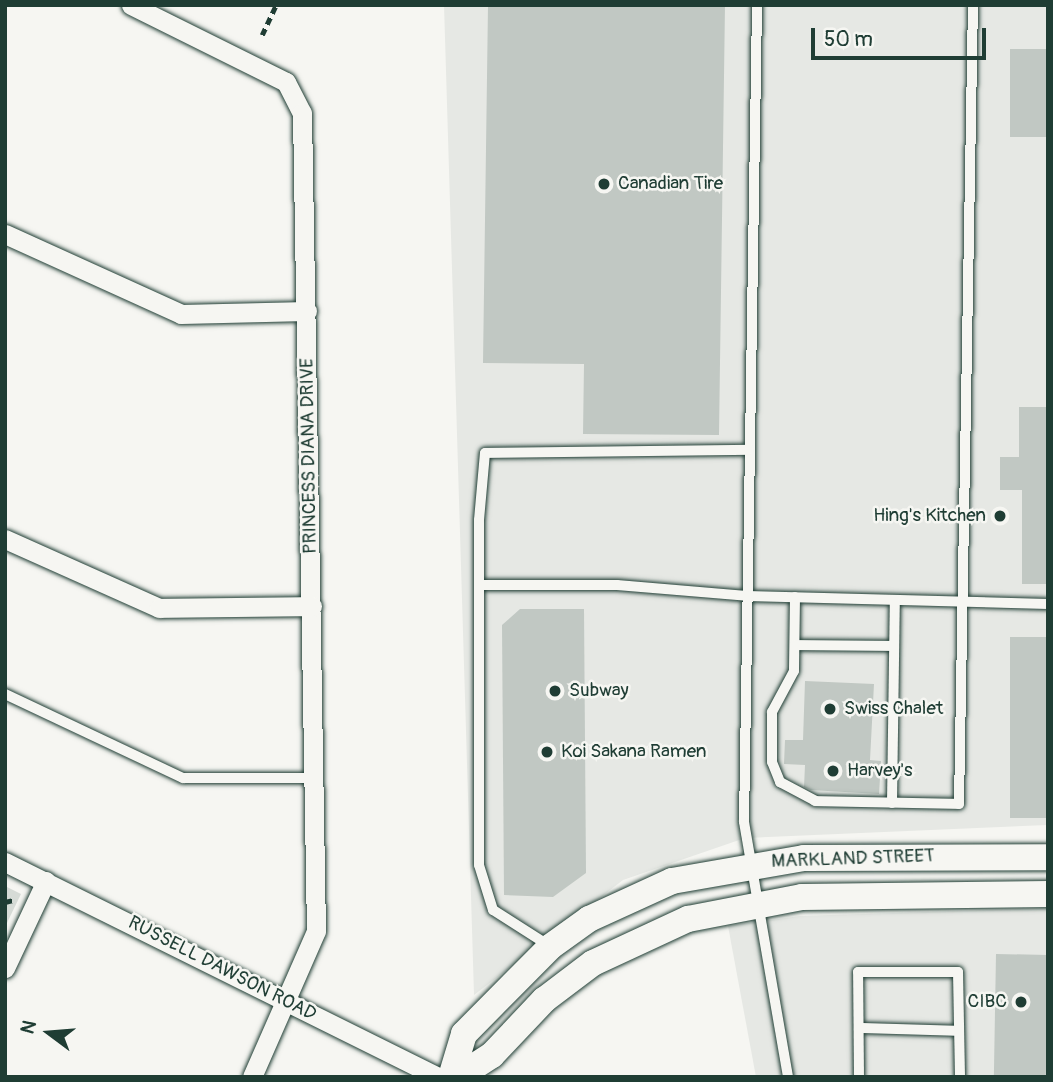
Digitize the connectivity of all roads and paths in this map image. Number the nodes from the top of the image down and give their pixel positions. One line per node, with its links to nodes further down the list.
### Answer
1 (131, 5): 7 (street, PRINCESS DIANA DRIVE)
2 (276, 5): 5 (path)
3 (757, 5): 8 (lane)
4 (973, 5): 14 (lane)
5 (262, 35)
6 (5, 234): 7 (street)
7 (307, 311): 16 (street, PRINCESS DIANA DRIVE)
8 (750, 450): 10 (lane); 11 (lane)
9 (5, 539): 16 (street)
10 (480, 585): 11 (lane); 28 (lane)
11 (747, 596): 12 (lane); 24 (lane)
12 (795, 597): 13 (lane); 17 (lane)
13 (895, 600): 14 (lane); 18 (lane)
14 (963, 602): 15 (lane); 21 (lane)
15 (1048, 604)
16 (312, 606): 20 (street, PRINCESS DIANA DRIVE)
17 (795, 645): 18 (lane); 21 (lane)
18 (894, 646): 21 (lane)
19 (5, 694): 20 (lane)
20 (314, 778): 30 (street, PRINCESS DIANA DRIVE)
21 (892, 803)
22 (1048, 857): 24 (street, MARKLAND STREET)
23 (5, 862): 25 (street, RUSSELL DAWSON ROAD)
24 (753, 864): 27 (lane); 28 (street, MARKLAND STREET)
25 (46, 881): 29 (street); 30 (street, RUSSELL DAWSON ROAD)
26 (1048, 894): 27 (street, MARKLAND STREET)
27 (757, 902): 36 (street, MARKLAND STREET); 37 (lane)
28 (551, 947): 35 (street, MARKLAND STREET)
29 (5, 968)
30 (289, 1002): 33 (street, PRINCESS DIANA DRIVE); 34 (street, RUSSELL DAWSON ROAD)
31 (859, 1028): 32 (lane); 32 (lane); 38 (lane)
32 (959, 1031): 39 (lane)
33 (252, 1077)
34 (438, 1077)
35 (451, 1077)
36 (458, 1077)
37 (788, 1077)
38 (859, 1077)
39 (960, 1077)

